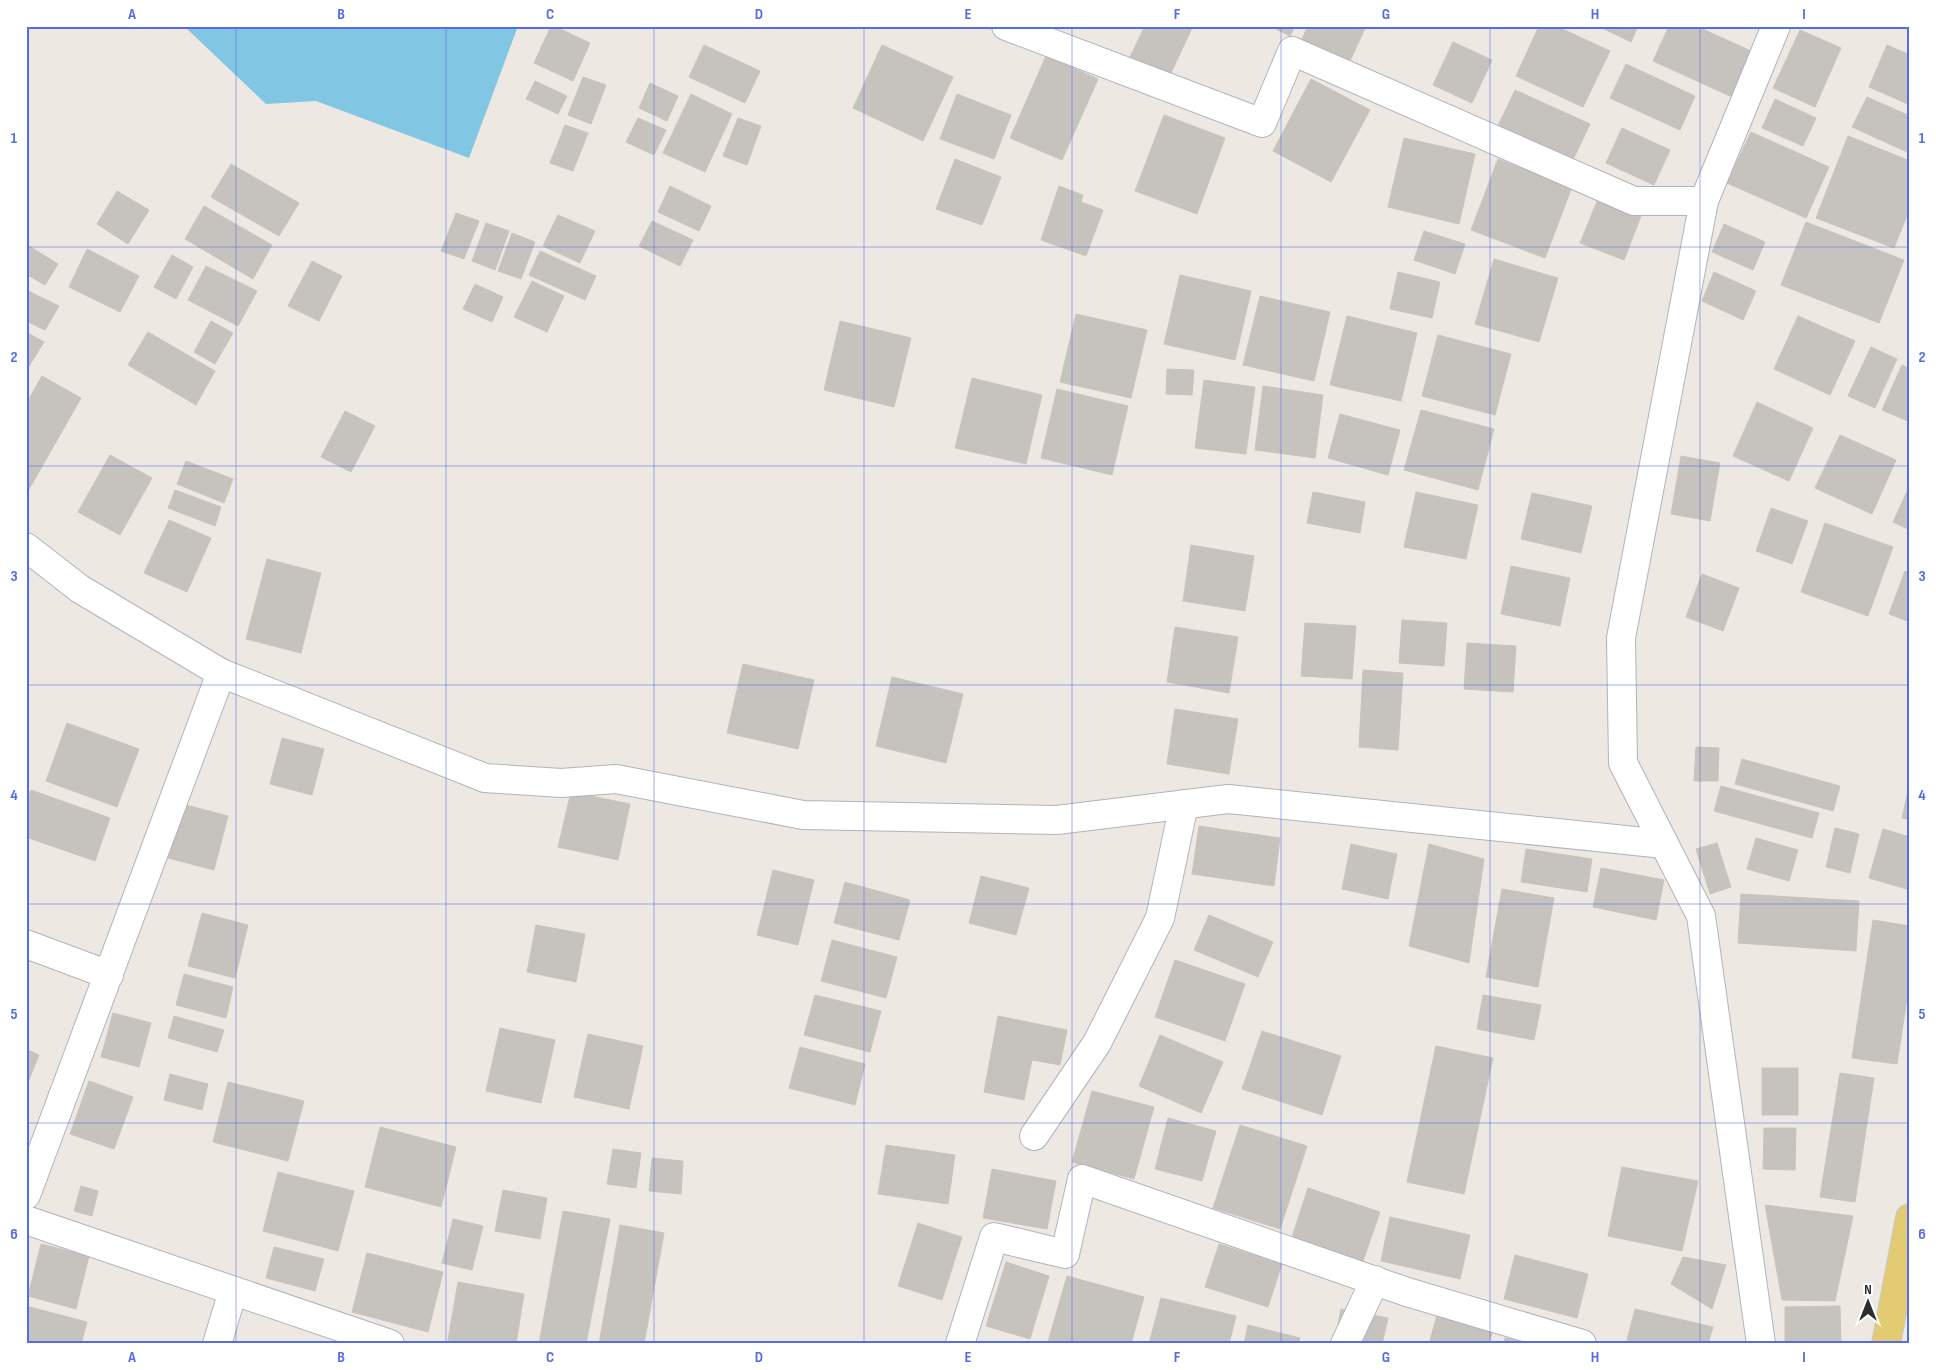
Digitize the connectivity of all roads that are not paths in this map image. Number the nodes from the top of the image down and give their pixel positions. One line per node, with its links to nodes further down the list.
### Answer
1 (1006, 26): 3 (street)
2 (1776, 26): 3 (street)
3 (1704, 201): 7 (street)
4 (26, 547): 5 (street)
5 (221, 673): 6 (street); 9 (street)
6 (1184, 804): 7 (street); 10 (street)
7 (1664, 844): 21 (street)
8 (26, 944): 9 (street)
9 (109, 975): 11 (street)
10 (1034, 1136)
11 (26, 1195)
12 (1910, 1218): 22 (main road)
13 (26, 1220): 15 (street)
14 (1375, 1280): 18 (street); 19 (street); 20 (street)
15 (234, 1291): 16 (street); 17 (street)
16 (217, 1344)
17 (390, 1344)
18 (960, 1344)
19 (1345, 1344)
20 (1582, 1344)
21 (1761, 1344)
22 (1886, 1344)

